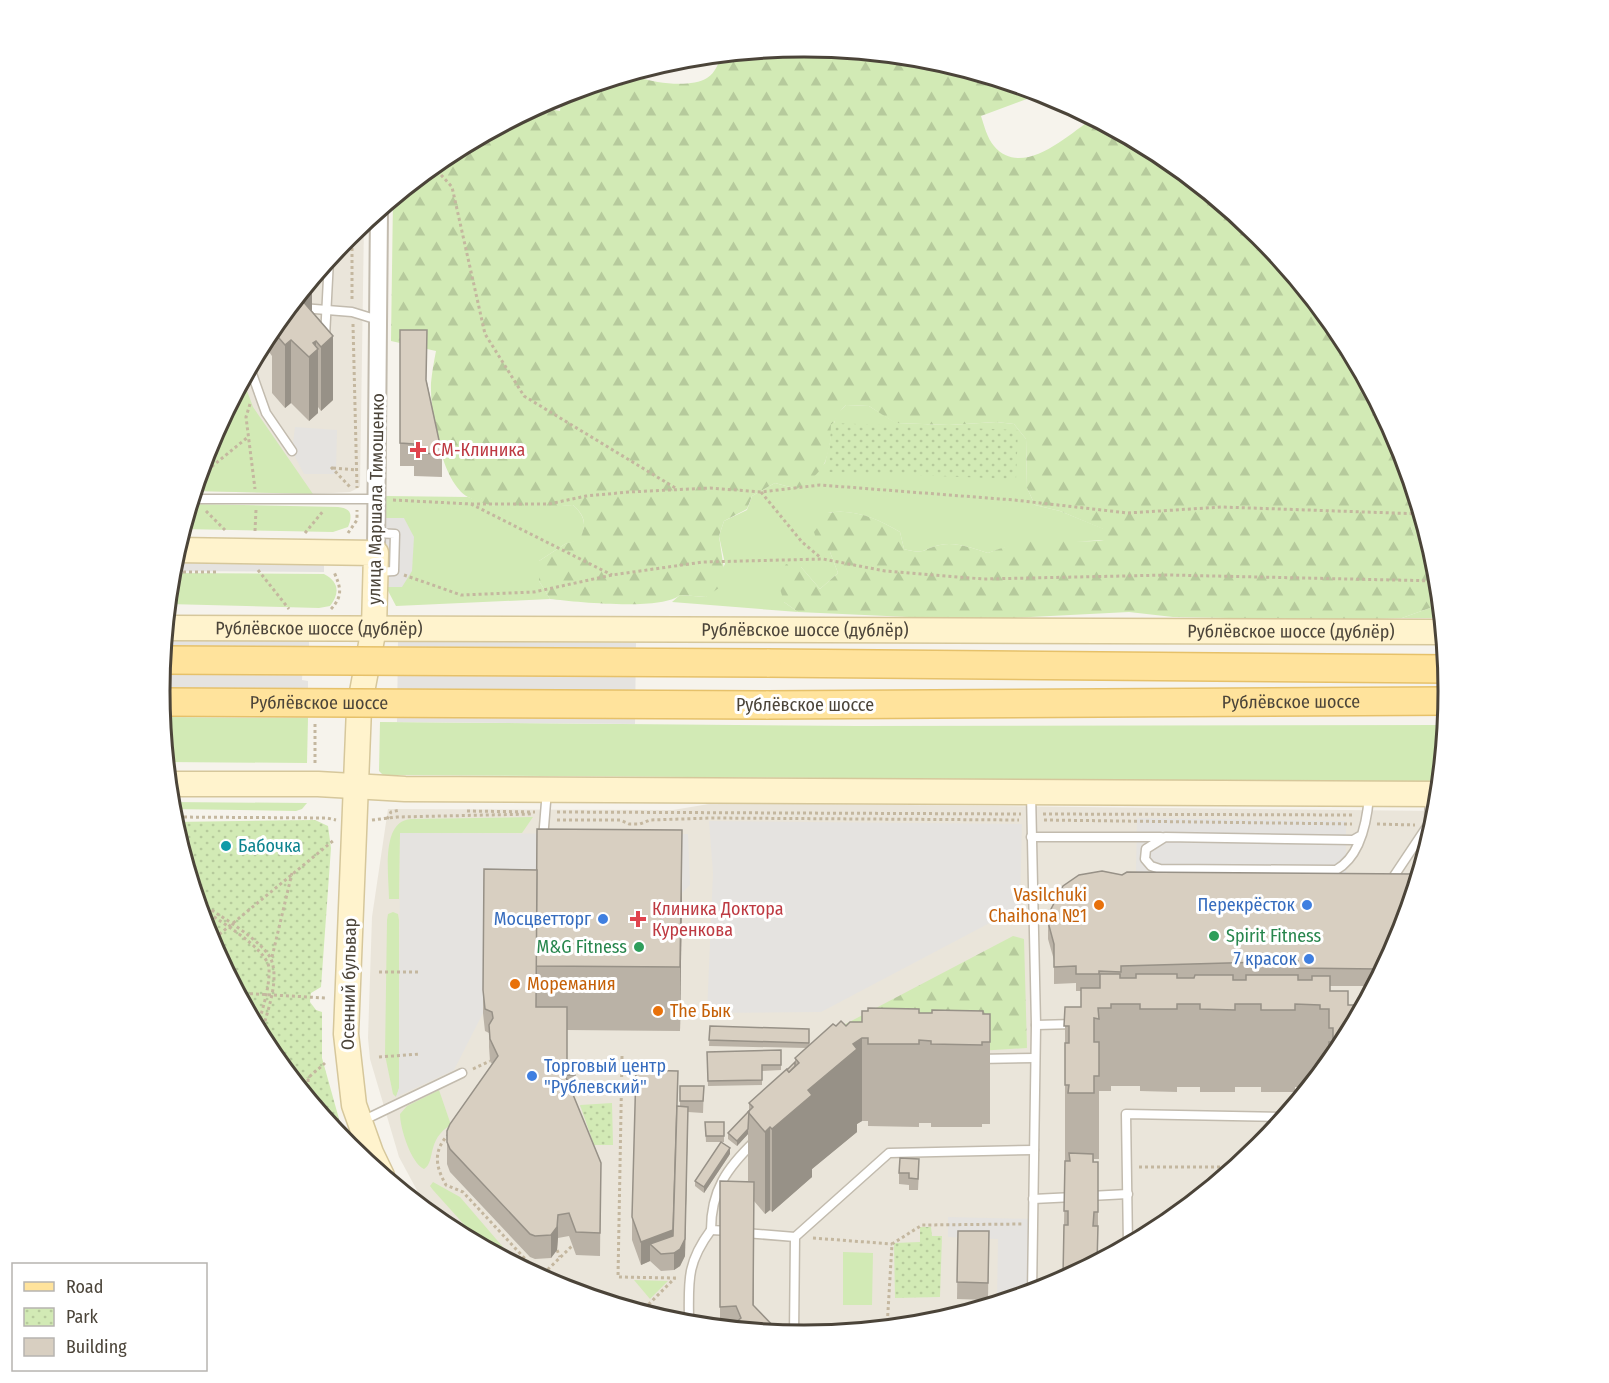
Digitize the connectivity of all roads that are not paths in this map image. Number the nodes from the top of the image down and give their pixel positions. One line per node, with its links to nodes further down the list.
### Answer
1 (379, 221): 5 (street, улица Маршала Тимошенко)
2 (328, 272): 4 (lane)
3 (299, 308): 4 (lane)
4 (326, 310): 5 (lane); 6 (lane)
5 (378, 320): 10 (street, улица Маршала Тимошенко)
6 (324, 351)
7 (253, 377): 8 (lane)
8 (292, 451)
9 (201, 499): 10 (lane)
10 (376, 499): 12 (street, улица Маршала Тимошенко)
11 (186, 550): 12 (main road)
12 (380, 557): 14 (main road, улица Маршала Тимошенко)
13 (173, 628): 14 (main road, Рублёвское шоссе (дублёр))
14 (374, 628): 15 (main road, Рублёвское шоссе (дублёр)); 19 (main road, улица Маршала Тимошенко)
15 (1436, 632)
16 (171, 660): 17 (main road, Рублёвское шоссе, bridge)
17 (1438, 669)
18 (303, 670): 19 (lane)
19 (367, 671): 22 (main road, улица Маршала Тимошенко)
20 (1439, 700): 21 (main road, Рублёвское шоссе, bridge)
21 (170, 702)
22 (359, 708): 23 (lane); 25 (main road, улица Маршала Тимошенко)
23 (397, 709)
24 (177, 784): 25 (main road)
25 (356, 786): 26 (main road); 42 (main road, Осенний бульвар)
26 (547, 790): 28 (main road); 34 (lane)
27 (1430, 795): 29 (main road)
28 (1031, 809): 29 (main road); 32 (lane)
29 (1367, 811): 31 (lane)
30 (1423, 833): 35 (lane)
31 (1360, 836): 33 (lane); 33 (lane)
32 (1031, 837): 33 (lane); 37 (lane)
33 (1165, 837)
34 (543, 845)
35 (1384, 890)
36 (1083, 1024): 37 (lane)
37 (1036, 1025): 38 (lane)
38 (1035, 1058): 39 (lane); 44 (lane)
39 (965, 1060)
40 (462, 1073): 42 (lane)
41 (1275, 1117): 46 (lane)
42 (359, 1123): 45 (main road, Осенний бульвар)
43 (764, 1132): 48 (lane)
44 (1034, 1150): 47 (lane); 49 (lane)
45 (374, 1157)
46 (1128, 1194): 47 (lane); 50 (lane)
47 (1033, 1198): 51 (lane)
48 (711, 1230): 49 (lane); 52 (lane)
49 (795, 1237): 53 (lane)
50 (1128, 1237)
51 (1032, 1283)
52 (689, 1315)
53 (794, 1326)

